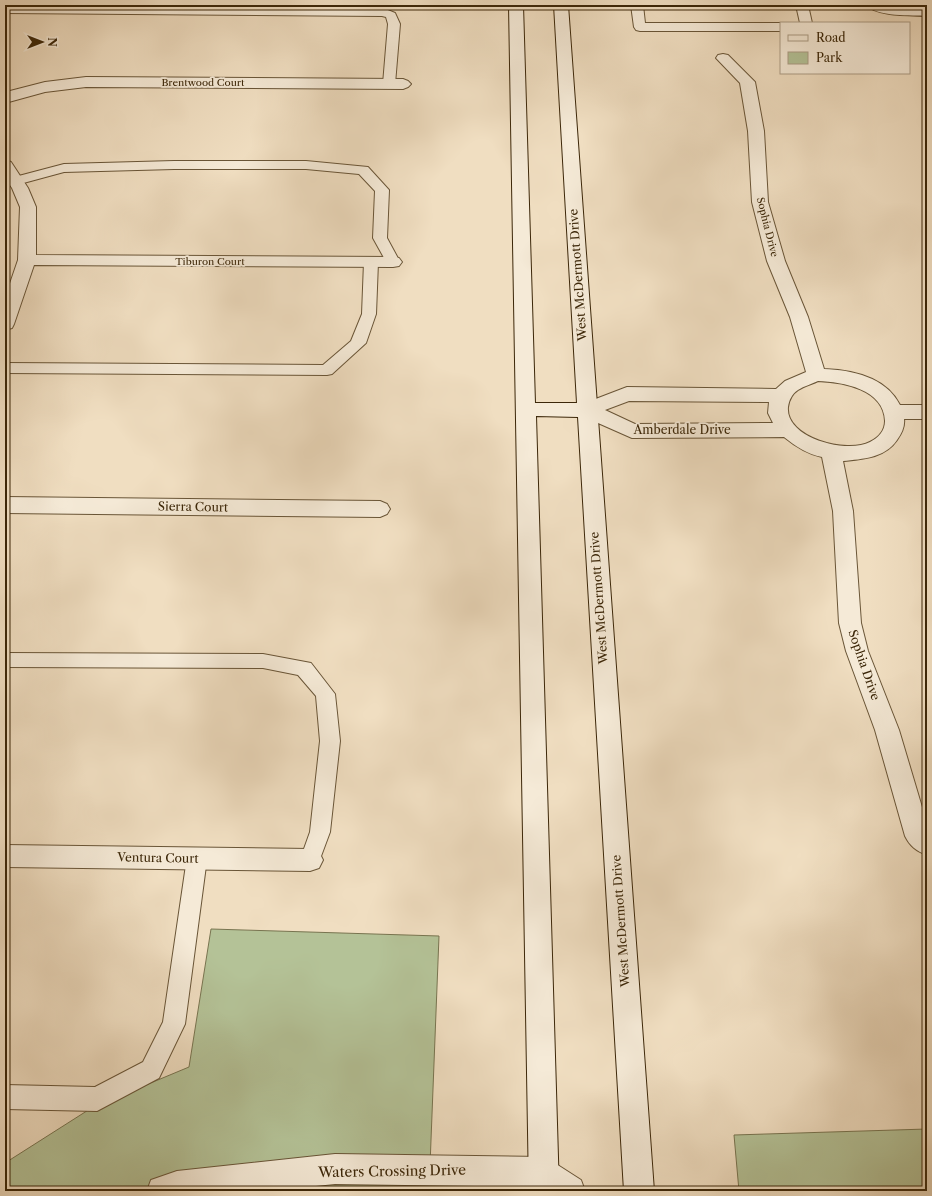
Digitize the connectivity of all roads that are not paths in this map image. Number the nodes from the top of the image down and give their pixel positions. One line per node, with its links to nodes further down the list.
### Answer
1 (516, 5): 22 (street)
2 (561, 5): 23 (street, West McDermott Drive)
3 (637, 5): 9 (lane)
4 (802, 5): 8 (lane)
5 (873, 5): 7 (lane)
6 (5, 9): 11 (lane)
7 (927, 12)
8 (806, 22)
9 (780, 27)
10 (723, 58): 20 (street, Sophia Drive)
11 (396, 84): 12 (street, Brentwood Court)
12 (5, 98)
13 (5, 164): 14 (street)
14 (16, 181): 15 (street); 17 (lane)
15 (27, 260): 16 (street, Tiburon Court); 18 (street)
16 (372, 262): 17 (street, Tiburon Court); 19 (lane)
17 (393, 262)
18 (5, 324)
19 (5, 368)
20 (816, 375): 21 (street); 24 (street)
21 (780, 396): 23 (street); 26 (street)
22 (525, 409): 23 (street); 36 (street)
23 (587, 410): 26 (street, Amberdale Drive); 39 (street, West McDermott Drive)
24 (894, 412): 25 (street); 27 (street)
25 (927, 412)
26 (787, 430): 27 (street)
27 (831, 453): 31 (street, Sophia Drive)
28 (5, 505): 29 (street, Sierra Court)
29 (380, 509)
30 (5, 660): 34 (lane)
31 (927, 844)
32 (5, 856): 33 (street, Ventura Court)
33 (197, 858): 34 (street, Ventura Court); 35 (lane)
34 (310, 860)
35 (5, 1098)
36 (543, 1182): 37 (street, Waters Crossing Drive); 38 (street)
37 (162, 1191)
38 (570, 1191)
39 (638, 1191)

